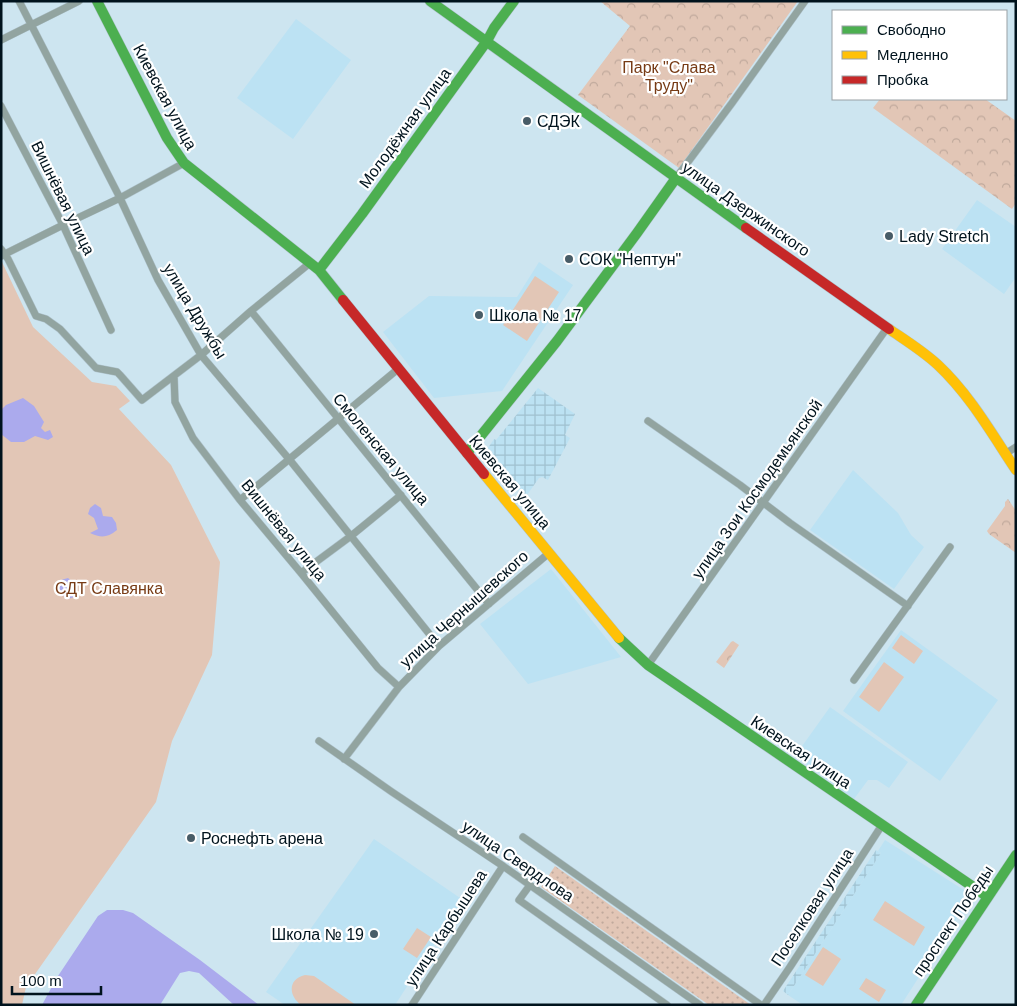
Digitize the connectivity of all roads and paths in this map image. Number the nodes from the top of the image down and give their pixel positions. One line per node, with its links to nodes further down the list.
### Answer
1 (19, 1): 7 (street, улица Дружбы)
2 (79, 1): 7 (street)
3 (97, 1): 11 (main road, Киевская улица)
4 (430, 1): 9 (main road, улица Дзержинского)
5 (514, 1): 9 (main road, Молодёжная улица)
6 (805, 1): 12 (street)
7 (32, 26): 8 (street); 13 (street, улица Дружбы)
8 (1, 40)
9 (487, 41): 12 (main road, улица Дзержинского); 17 (main road, Молодёжная улица)
10 (1, 106): 14 (street, Вишнёвая улица)
11 (184, 163): 13 (street); 16 (main road, Киевская улица)
12 (676, 178): 19 (main road, улица Дзержинского); 27 (main road)
13 (120, 198): 14 (street); 21 (street, улица Дружбы)
14 (63, 225): 15 (street); 20 (street, Вишнёвая улица)
15 (2, 253): 23 (street)
16 (310, 263): 17 (main road, Киевская улица); 18 (street)
17 (319, 270): 22 (main road, Киевская улица)
18 (252, 311): 21 (street); 24 (street, Смоленская улица)
19 (887, 328): 28 (main road, улица Дзержинского); 33 (street, улица Зои Космодемьянской)
20 (111, 330)
21 (202, 355): 23 (street); 29 (street, улица Дружбы)
22 (398, 369): 24 (street); 27 (main road, Киевская улица)
23 (174, 376): 32 (street, Вишнёвая улица)
24 (337, 418): 29 (street); 31 (street, Смоленская улица)
25 (648, 421): 33 (street)
26 (1016, 447): 28 (street)
27 (467, 453): 36 (main road, Киевская улица)
28 (1006, 454): 30 (main road, улица Дзержинского)
29 (289, 459): 32 (street); 34 (street, улица Дружбы)
30 (1016, 470)
31 (401, 495): 34 (street); 38 (street, Смоленская улица)
32 (240, 500): 37 (street, Вишнёвая улица)
33 (763, 503): 39 (street); 41 (street, улица Зои Космодемьянской)
34 (351, 536): 37 (street); 40 (street, улица Дружбы)
35 (950, 547): 39 (street)
36 (549, 553): 38 (street, улица Чернышевского); 41 (main road, Киевская улица)
37 (301, 573): 43 (street, Вишнёвая улица)
38 (489, 604): 40 (street, улица Чернышевского)
39 (908, 606): 42 (street)
40 (439, 646): 43 (street, улица Чернышевского)
41 (648, 665): 46 (main road, Киевская улица)
42 (854, 680)
43 (399, 687): 45 (street, улица Чернышевского)
44 (319, 741): 45 (street, улица Свердлова)
45 (344, 759): 49 (street, улица Свердлова)
46 (882, 825): 51 (main road, Киевская улица); 55 (street, Поселковая улица)
47 (523, 837): 55 (street, улица Свердлова)
48 (1016, 855): 51 (main road, проспект Победы)
49 (503, 866): 50 (street, улица Свердлова); 52 (street, улица Карбышева)
50 (530, 885): 53 (street); 54 (street, улица Свердлова)
51 (988, 897): 56 (main road, проспект Победы)
52 (412, 1005)
53 (667, 1005)
54 (700, 1005)
55 (763, 1005)
56 (916, 1005)

